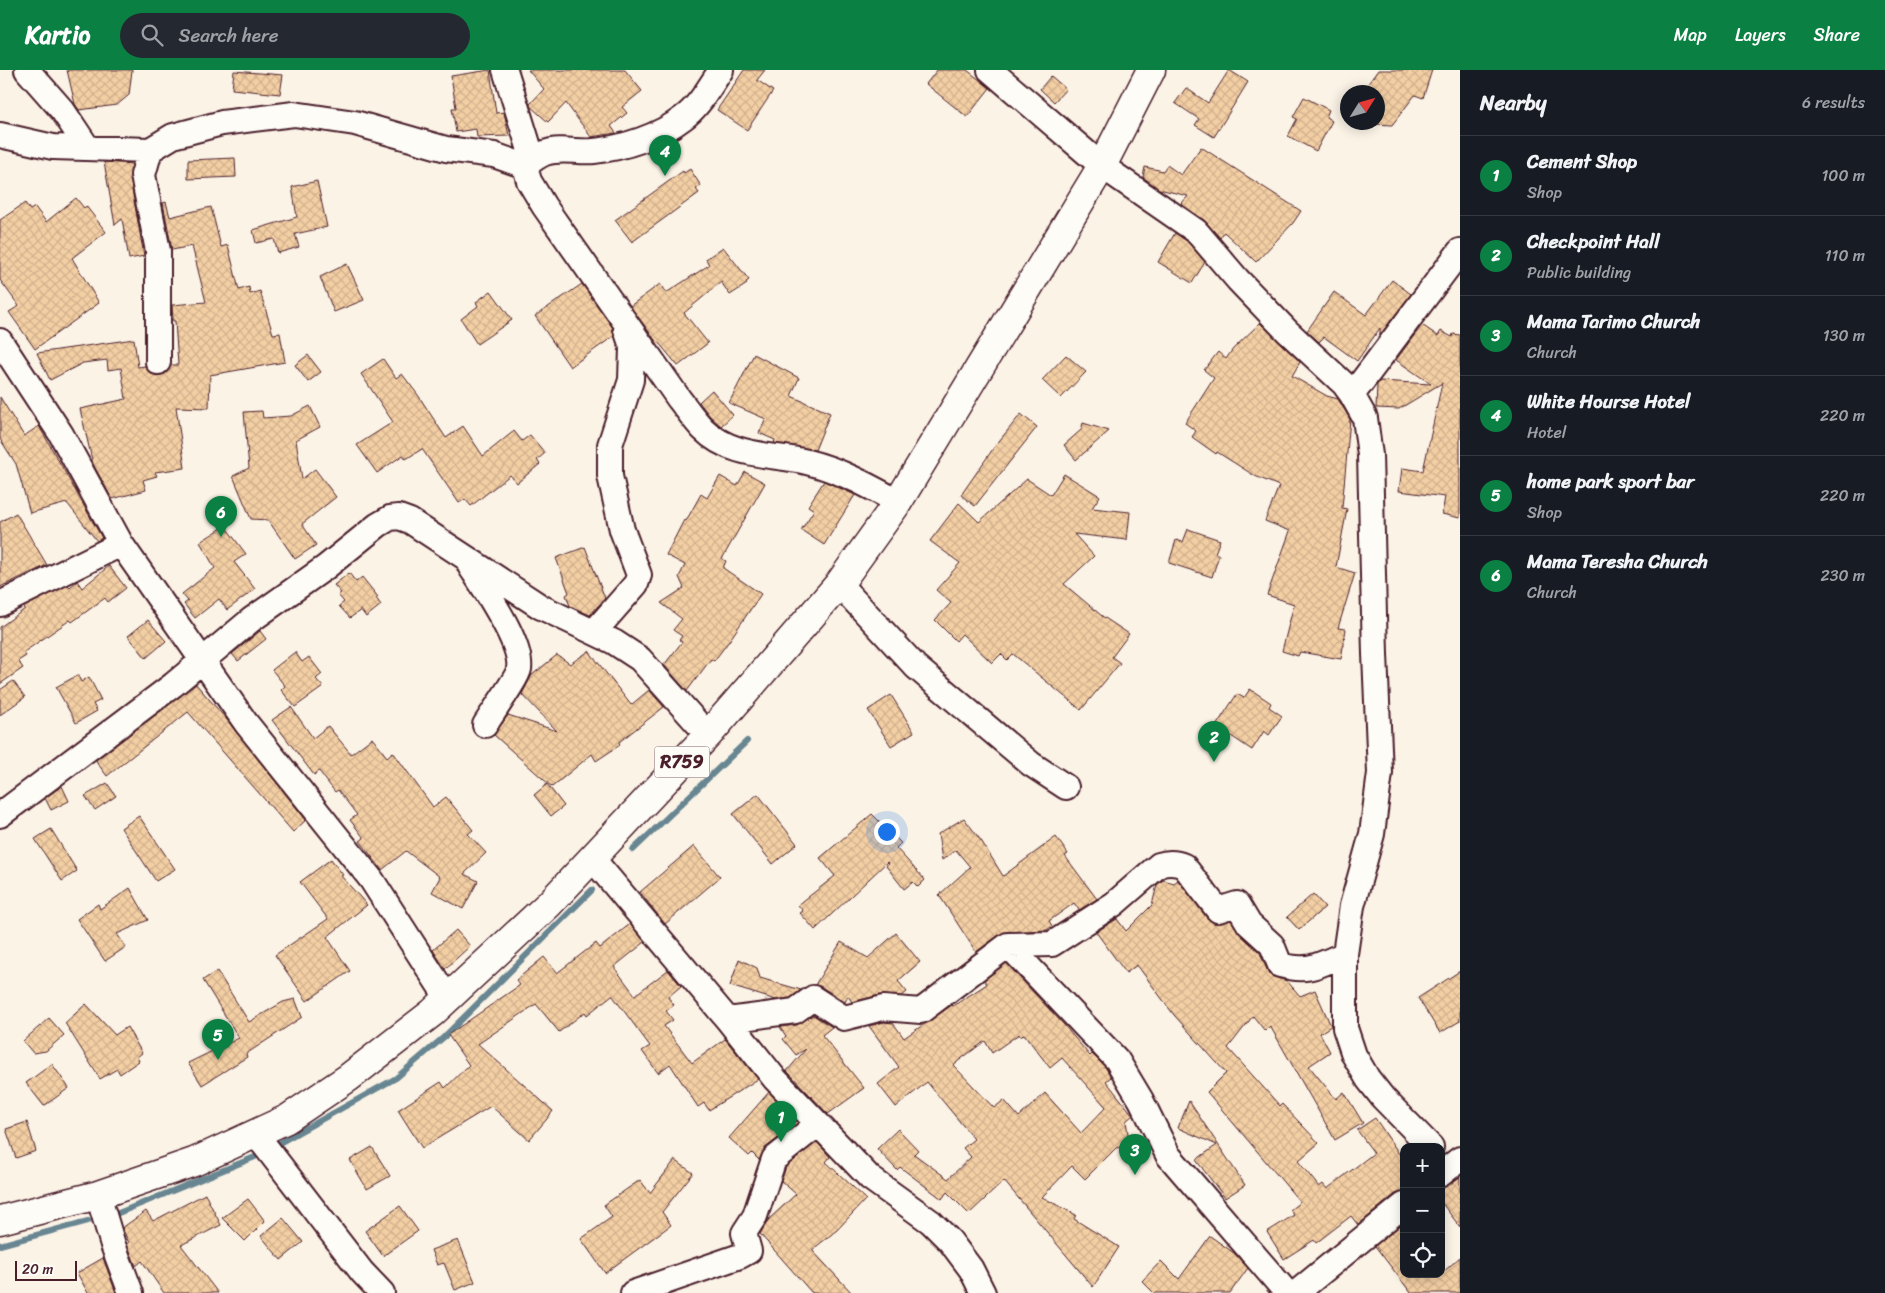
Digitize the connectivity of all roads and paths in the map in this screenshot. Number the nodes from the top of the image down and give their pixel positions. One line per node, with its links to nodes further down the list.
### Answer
1 (27, 70): 7 (street)
2 (504, 70): 9 (street)
3 (721, 70): 9 (street)
4 (990, 70): 10 (street)
5 (1151, 70): 10 (main road, R759)
6 (0, 135): 7 (street)
7 (87, 147): 8 (street)
8 (150, 150): 9 (street); 14 (street)
9 (529, 163): 12 (street)
10 (1102, 166): 15 (street); 16 (main road, R759)
11 (1460, 251): 15 (street)
12 (621, 315): 16 (street); 21 (street)
13 (0, 341): 17 (street)
14 (158, 362)
15 (1352, 394): 29 (street)
16 (898, 502): 19 (main road, R759)
17 (121, 544): 20 (street); 22 (street)
18 (464, 557): 21 (street); 22 (street); 23 (street)
19 (839, 584): 24 (main road, R759); 25 (street)
20 (0, 604)
21 (594, 632): 24 (street)
22 (202, 661): 26 (street); 30 (street)
23 (486, 725)
24 (708, 735): 27 (main road, R759)
25 (1066, 787)
26 (0, 814)
27 (592, 858): 30 (main road, R759); 31 (street)
28 (1008, 945): 29 (street); 31 (street); 45 (street)
29 (1345, 954): 34 (street)
30 (448, 999): 33 (main road, R759)
31 (728, 1020): 32 (street)
32 (818, 1124): 43 (street); 44 (street)
33 (255, 1133): 38 (main road, R759); 42 (street)
34 (1427, 1143)
35 (1445, 1156): 36 (street)
36 (1460, 1158): 37 (street)
37 (1445, 1171)
38 (98, 1195): 40 (main road, R759); 41 (street)
39 (1400, 1208): 46 (street)
40 (0, 1220)
41 (131, 1293)
42 (382, 1293)
43 (633, 1293)
44 (983, 1293)
45 (1287, 1293)
46 (1296, 1293)

